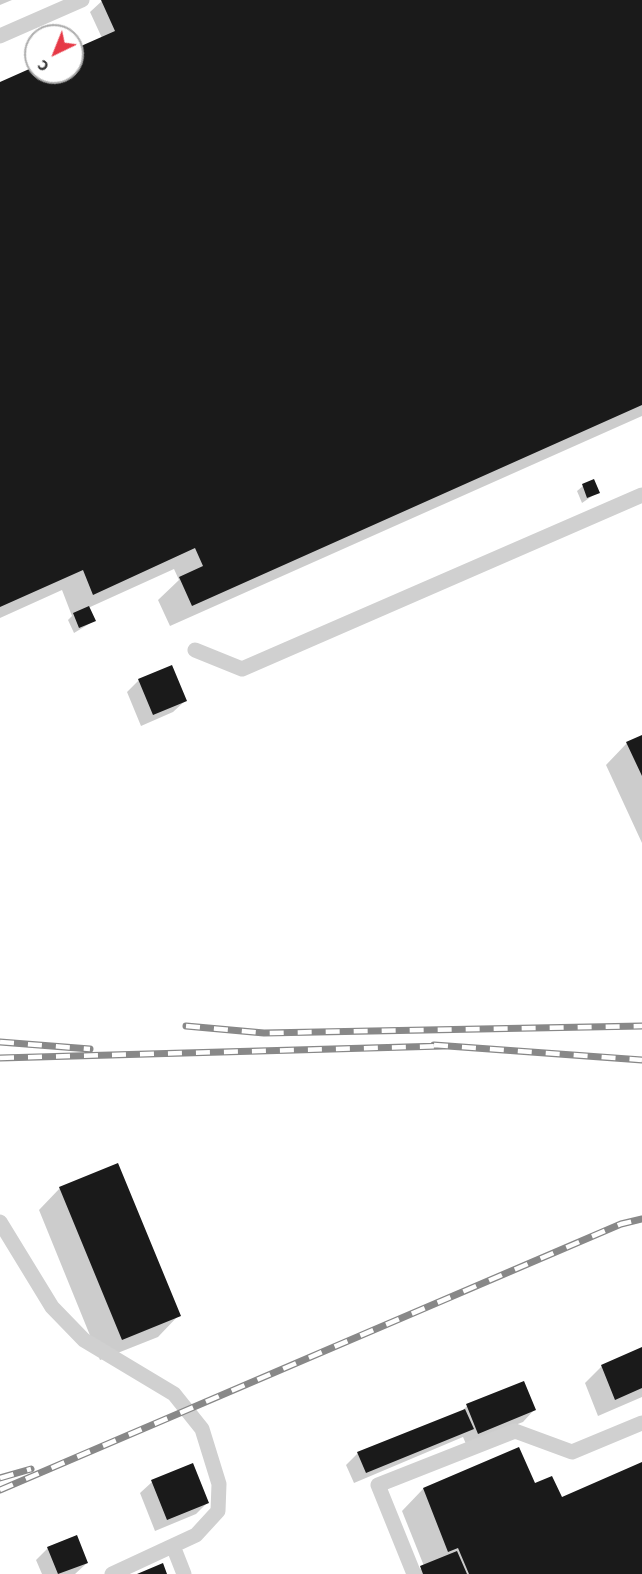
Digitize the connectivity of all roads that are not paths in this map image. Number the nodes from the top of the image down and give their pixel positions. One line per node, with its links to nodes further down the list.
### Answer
1 (82, 0): 2 (lane)
2 (0, 36)
3 (642, 495): 4 (lane)
4 (195, 650)
5 (0, 1222): 7 (lane)
6 (642, 1423): 10 (lane)
7 (173, 1546): 8 (lane); 9 (lane)
8 (112, 1574)
9 (184, 1574)
10 (414, 1574)

